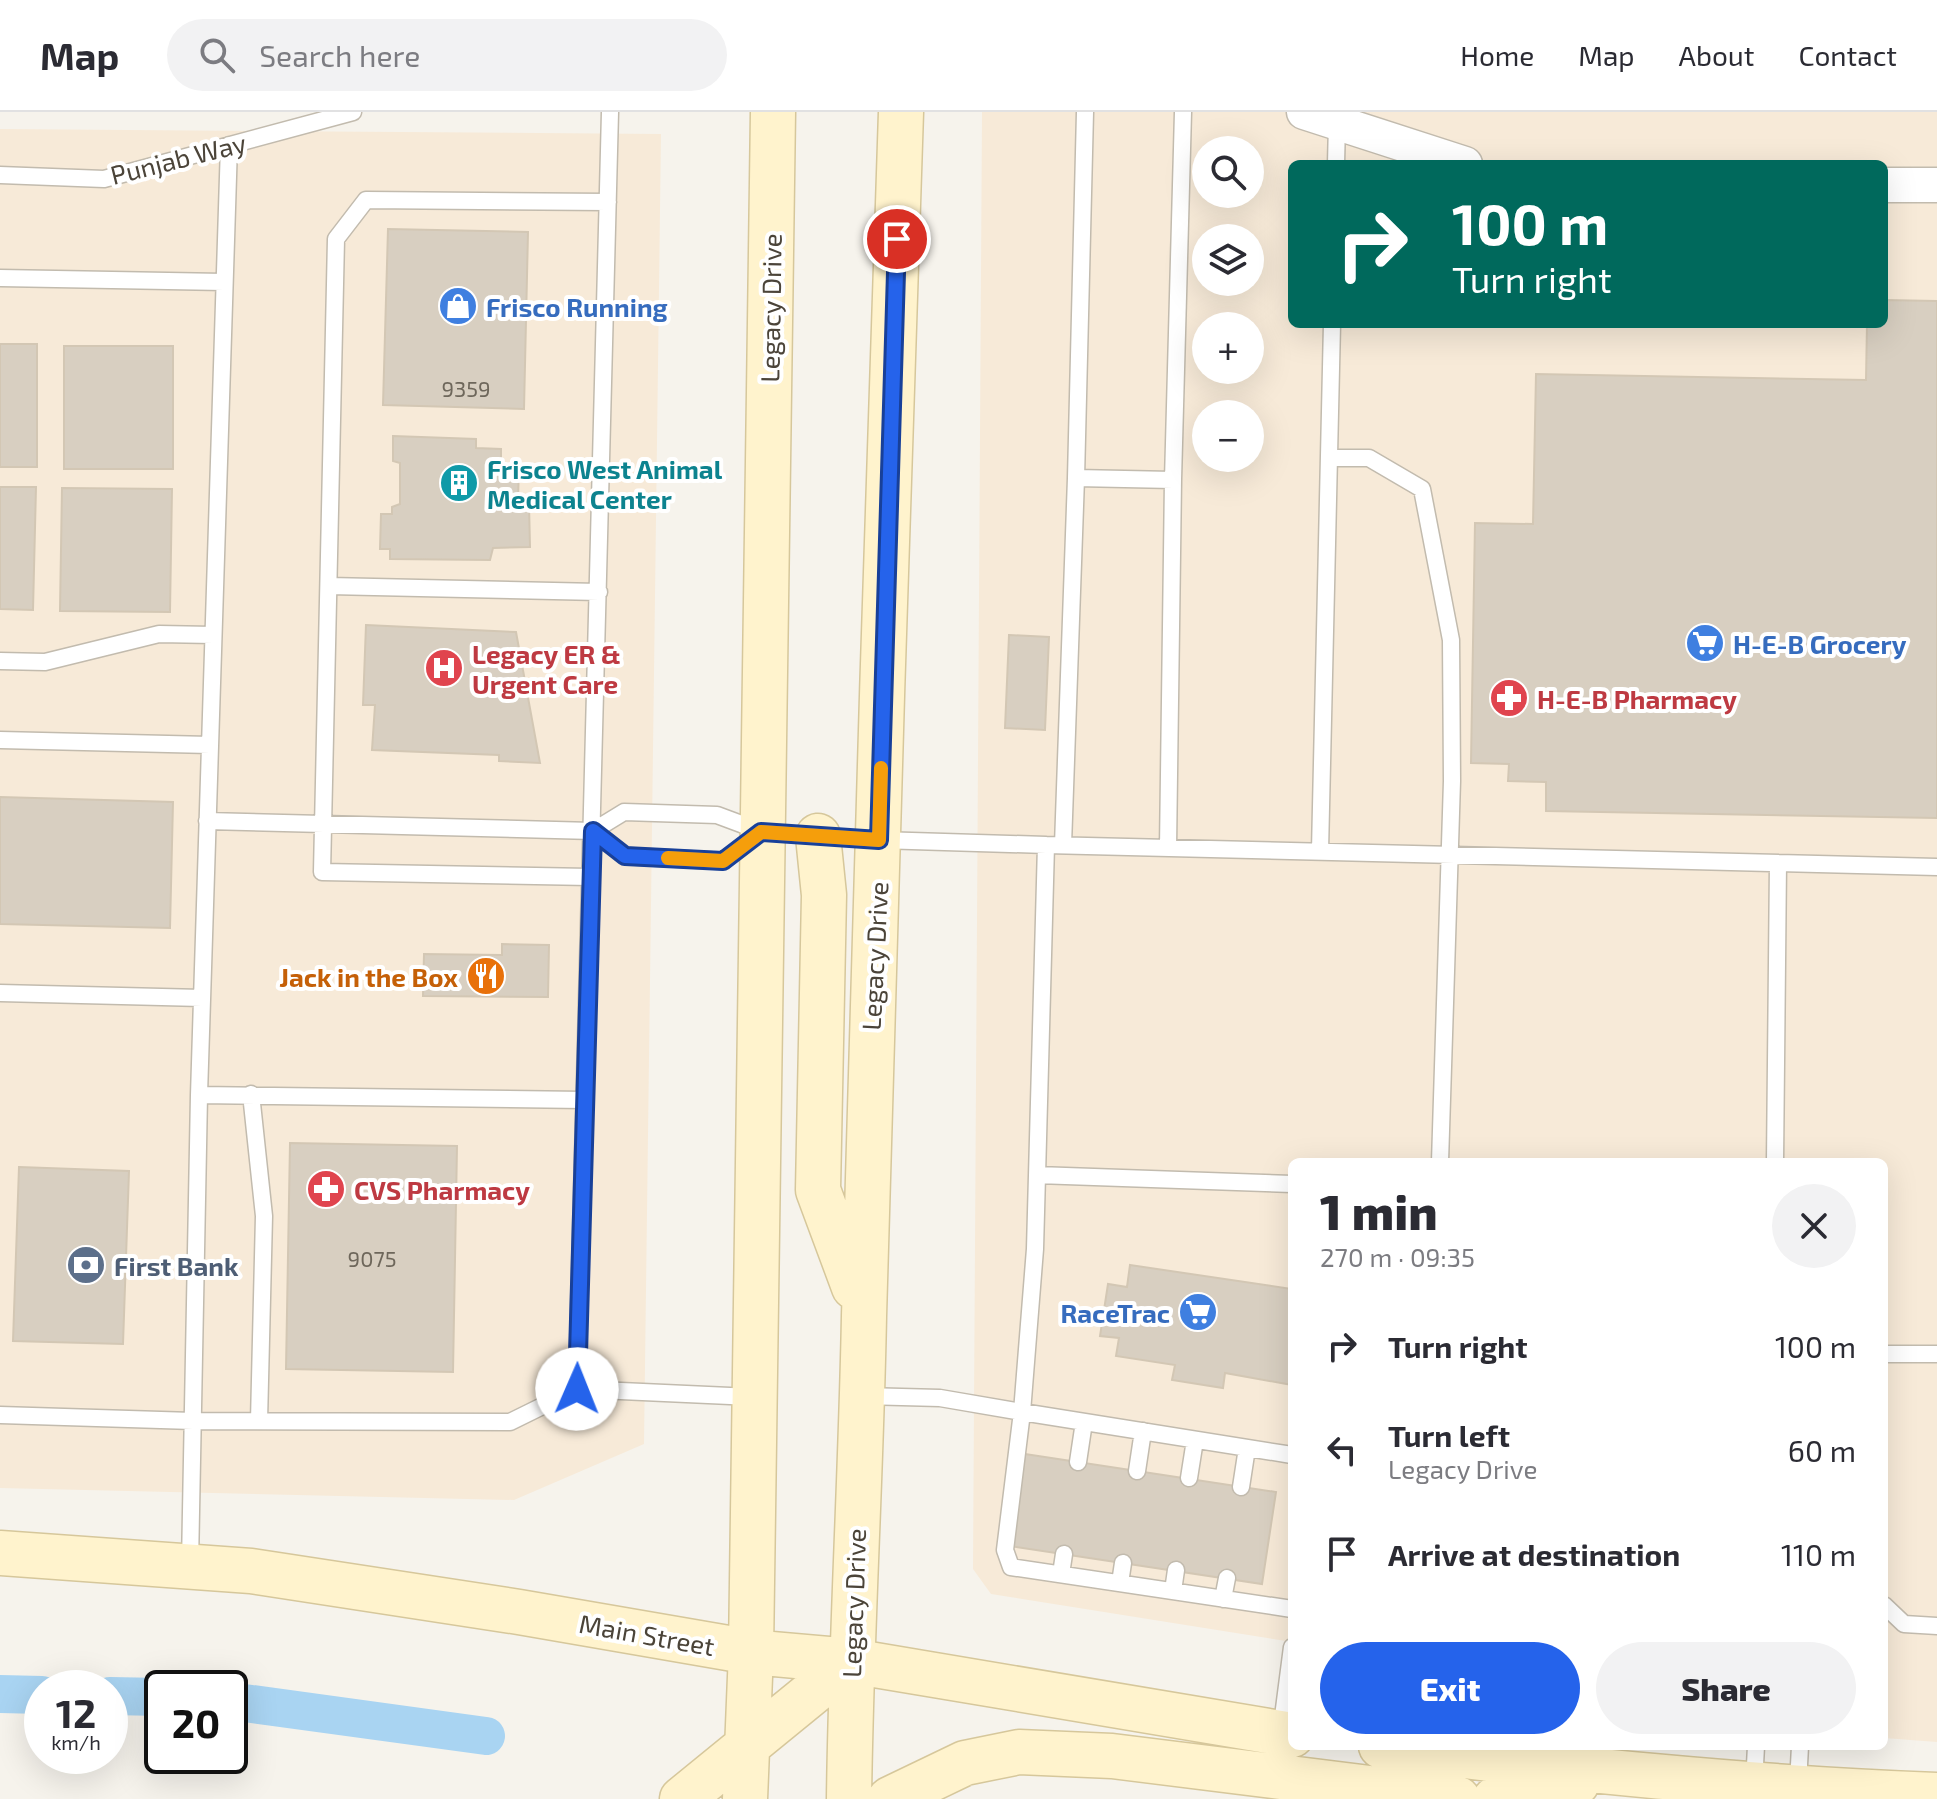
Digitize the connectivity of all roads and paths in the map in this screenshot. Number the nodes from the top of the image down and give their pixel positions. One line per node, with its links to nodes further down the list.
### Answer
1 (353, 112): 9 (lane, Punjab Way)
2 (610, 112): 15 (lane)
3 (773, 112): 31 (main road, Legacy Drive)
4 (901, 112): 33 (main road, Legacy Drive)
5 (1085, 112): 20 (lane)
6 (1183, 112): 21 (lane)
7 (1304, 112): 8 (street)
8 (1337, 123): 10 (lane); 11 (street)
9 (229, 145): 12 (lane, Punjab Way); 17 (lane)
10 (1336, 160)
11 (1453, 160)
12 (0, 175)
13 (1888, 185): 14 (street)
14 (1937, 185)
15 (608, 202): 22 (lane); 23 (lane)
16 (0, 278): 17 (lane)
17 (224, 282): 24 (lane)
18 (1332, 328): 19 (lane)
19 (1329, 458): 36 (lane); 37 (lane)
20 (1076, 478): 21 (lane); 34 (lane)
21 (1173, 480): 35 (lane)
22 (329, 586): 23 (lane); 29 (lane)
23 (599, 592): 30 (lane)
24 (213, 635): 25 (lane); 27 (lane)
25 (0, 661)
26 (0, 740): 27 (lane)
27 (210, 745): 28 (lane)
28 (207, 821): 29 (lane); 42 (lane)
29 (324, 822): 30 (lane); 40 (lane)
30 (593, 831): 31 (lane); 31 (lane); 40 (lane)
31 (761, 832): 32 (main road); 55 (main road, Legacy Drive)
32 (818, 836): 33 (main road); 50 (main road)
33 (879, 840): 34 (lane); 50 (main road, Legacy Drive)
34 (1054, 845): 35 (lane); 48 (lane)
35 (1168, 848): 36 (lane)
36 (1320, 851): 37 (lane)
37 (1448, 855): 38 (lane); 46 (lane)
38 (1778, 863): 39 (lane); 47 (lane)
39 (1937, 867)
40 (590, 877): 45 (lane)
41 (0, 993): 42 (lane)
42 (202, 998): 44 (lane)
43 (251, 1094): 44 (lane); 45 (lane); 59 (lane)
44 (199, 1095): 58 (lane)
45 (584, 1100): 53 (lane)
46 (1440, 1158)
47 (1775, 1158)
48 (1037, 1175): 49 (lane); 56 (lane)
49 (1288, 1184)
50 (864, 1316): 54 (main road, Legacy Drive)
51 (1888, 1354): 52 (lane)
52 (1937, 1354)
53 (577, 1389): 55 (lane); 59 (lane)
54 (861, 1396): 56 (lane); 83 (main road, Legacy Drive)
55 (753, 1398): 82 (main road, Legacy Drive)
56 (1022, 1412): 60 (lane); 74 (lane)
57 (0, 1415): 58 (lane)
58 (193, 1421): 59 (lane); 72 (lane)
59 (259, 1421)
60 (1084, 1422): 61 (lane); 65 (lane)
61 (1143, 1431): 62 (lane); 66 (lane)
62 (1195, 1440): 63 (lane); 67 (lane)
63 (1247, 1448): 64 (lane); 68 (lane)
64 (1288, 1454)
65 (1078, 1462)
66 (1137, 1471)
67 (1189, 1478)
68 (1241, 1487)
69 (0, 1553): 72 (main road, Main Street)
70 (1064, 1554): 74 (lane)
71 (1123, 1563): 76 (lane)
72 (190, 1567): 82 (main road, Main Street)
73 (1176, 1570): 77 (lane)
74 (1061, 1574): 76 (lane)
75 (1227, 1578): 78 (lane)
76 (1120, 1583): 77 (lane)
77 (1173, 1591): 78 (lane)
78 (1223, 1599): 79 (lane)
79 (1288, 1608)
80 (1888, 1609): 81 (lane)
81 (1937, 1626)
82 (751, 1652): 83 (main road, Main Street); 86 (main road, Legacy Drive)
83 (851, 1661): 85 (main road, Main Street); 86 (main road); 95 (main road, Legacy Drive)
84 (1288, 1705): 85 (lane)
85 (1286, 1734)
86 (748, 1745): 93 (main road); 94 (main road, Legacy Drive)
87 (1413, 1750): 89 (main road)
88 (1800, 1750): 91 (lane)
89 (1618, 1776): 90 (main road); 98 (main road)
90 (1754, 1777): 91 (main road)
91 (1798, 1794): 92 (main road)
92 (1937, 1795)
93 (682, 1799)
94 (745, 1799)
95 (849, 1799)
96 (890, 1799): 97 (main road)
97 (1458, 1799)
98 (1495, 1799)

